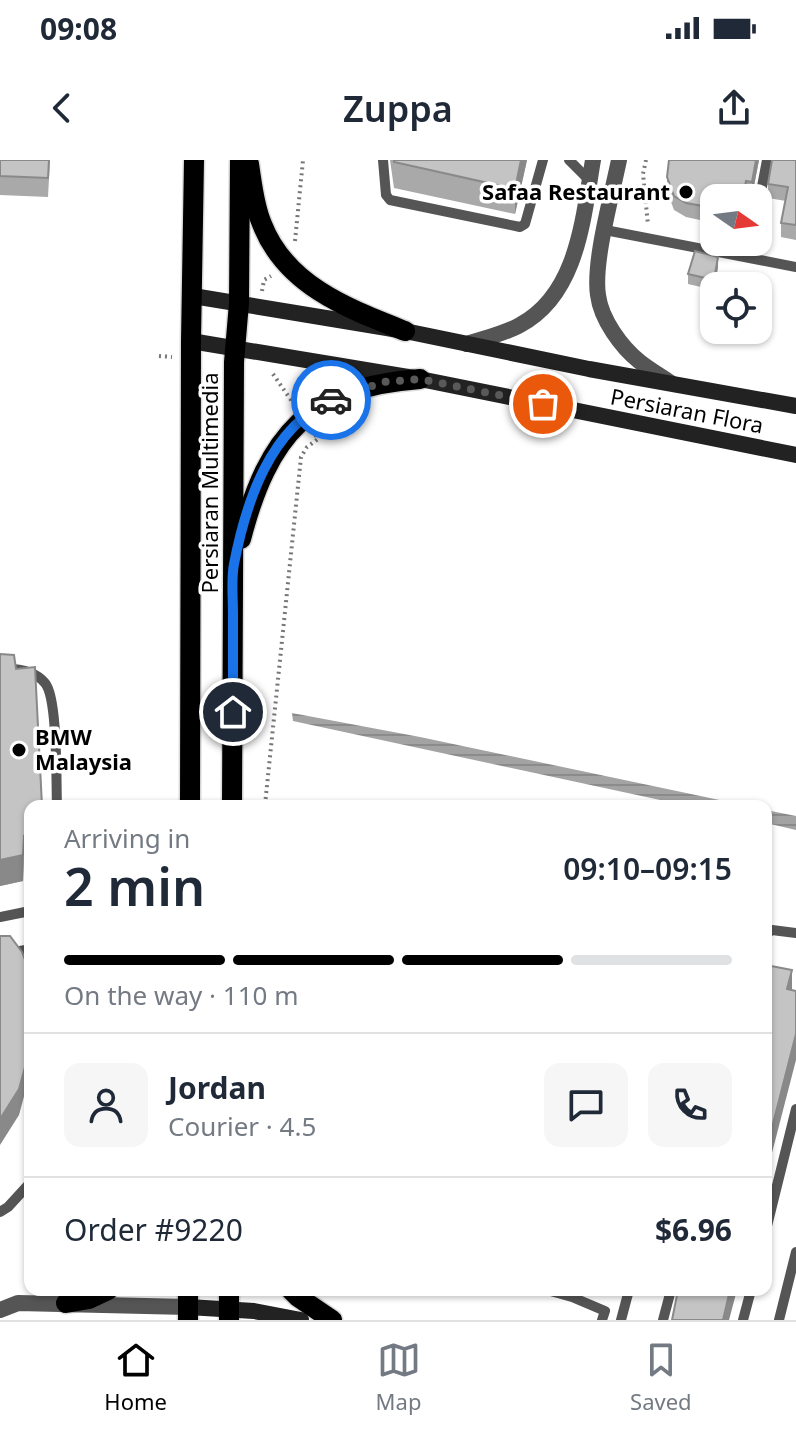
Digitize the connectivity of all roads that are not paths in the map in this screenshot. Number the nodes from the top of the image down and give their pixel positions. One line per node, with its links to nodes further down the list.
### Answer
1 (194, 160): 15 (main road, Persiaran Multimedia)
2 (240, 160): 16 (main road, Persiaran Multimedia)
3 (248, 160): 17 (main road)
4 (383, 160): 5 (lane)
5 (543, 160)
6 (569, 160): 10 (lane)
7 (593, 160): 10 (street)
8 (619, 160): 12 (street)
9 (767, 160): 11 (lane)
10 (589, 180): 19 (street)
11 (762, 184)
12 (605, 230): 13 (lane); 22 (street)
13 (748, 257): 14 (lane)
14 (796, 267)
15 (193, 296): 16 (main road, Persiaran Flora); 18 (main road, Persiaran Multimedia)
16 (239, 303): 17 (main road, Persiaran Flora); 20 (main road, Persiaran Multimedia)
17 (405, 331): 19 (main road, Persiaran Flora)
18 (191, 341): 20 (main road, Persiaran Flora); 28 (main road, Persiaran Multimedia)
19 (467, 344): 22 (main road, Persiaran Flora)
20 (235, 350): 21 (main road, Persiaran Flora); 25 (main road, Persiaran Multimedia)
21 (420, 379): 24 (main road, Persiaran Flora); 25 (main road)
22 (671, 383): 23 (main road, Persiaran Flora)
23 (796, 406)
24 (796, 455)
25 (233, 566): 29 (main road, Persiaran Multimedia)
26 (0, 669): 27 (lane)
27 (57, 800)
28 (190, 800)
29 (232, 800)
30 (24, 912): 31 (lane)
31 (0, 917)
32 (772, 930): 33 (lane)
33 (796, 933)
34 (24, 950): 35 (lane)
35 (0, 955)
36 (796, 1109): 38 (lane)
37 (24, 1190): 39 (lane)
38 (772, 1206)
39 (0, 1212)
40 (796, 1252): 59 (lane)
41 (95, 1296): 47 (main road)
42 (297, 1296): 56 (main road)
43 (577, 1296): 51 (lane)
44 (628, 1296): 52 (lane)
45 (669, 1296): 57 (lane)
46 (749, 1296): 58 (lane)
47 (66, 1303): 48 (street); 50 (street)
48 (188, 1306): 49 (main road)
49 (229, 1306): 55 (main road)
50 (0, 1310)
51 (604, 1315): 52 (lane)
52 (622, 1318)
53 (0, 1319): 54 (street)
54 (6, 1320)
55 (301, 1320)
56 (332, 1320)
57 (663, 1320)
58 (743, 1320)
59 (779, 1320)

